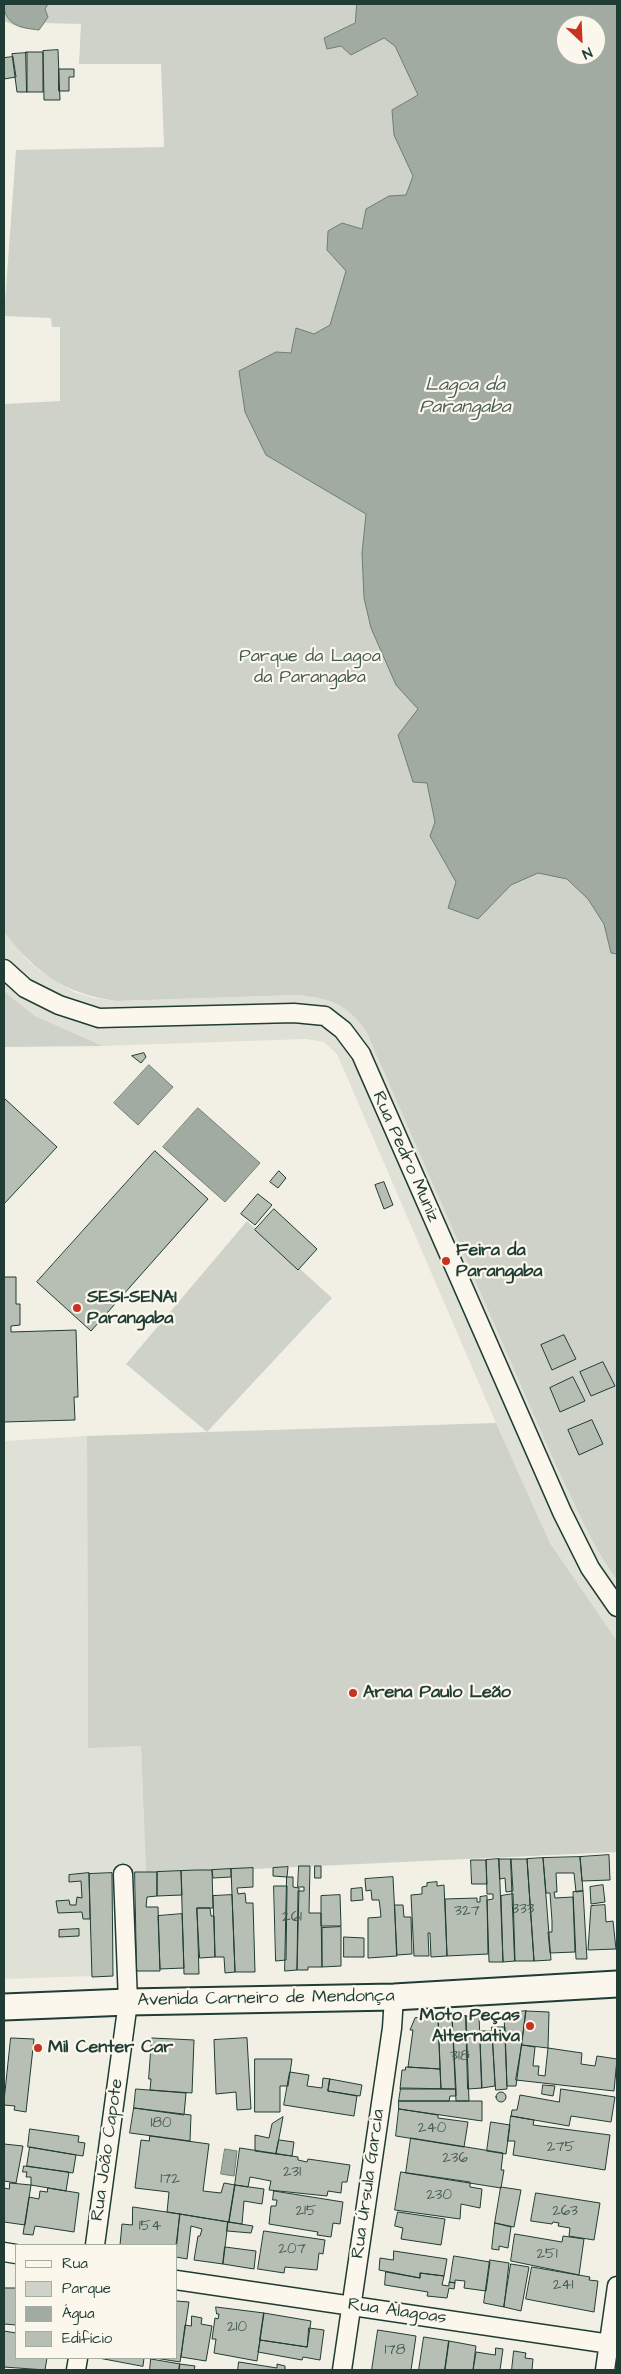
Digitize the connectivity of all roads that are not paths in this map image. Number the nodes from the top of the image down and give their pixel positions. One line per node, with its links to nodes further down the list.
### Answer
1 (4, 969): 2 (street, Rua Pedro Muniz)
2 (617, 1606)
3 (123, 1874): 6 (street, Rua João Capote)
4 (617, 1984): 5 (main road, Avenida Carneiro de Mendonça)
5 (394, 1997): 6 (main road, Avenida Carneiro de Mendonça); 11 (street, Rua Úrsula Garcia)
6 (128, 2002): 7 (main road, Avenida Carneiro de Mendonça); 8 (street, Rua João Capote)
7 (4, 2007)
8 (95, 2244)
9 (178, 2280): 11 (street, Rua Alagoas)
10 (617, 2286): 12 (street)
11 (351, 2305): 12 (street, Rua Alagoas); 13 (street, Rua Úrsula Garcia)
12 (613, 2345): 14 (street)
13 (342, 2370)
14 (605, 2370)

